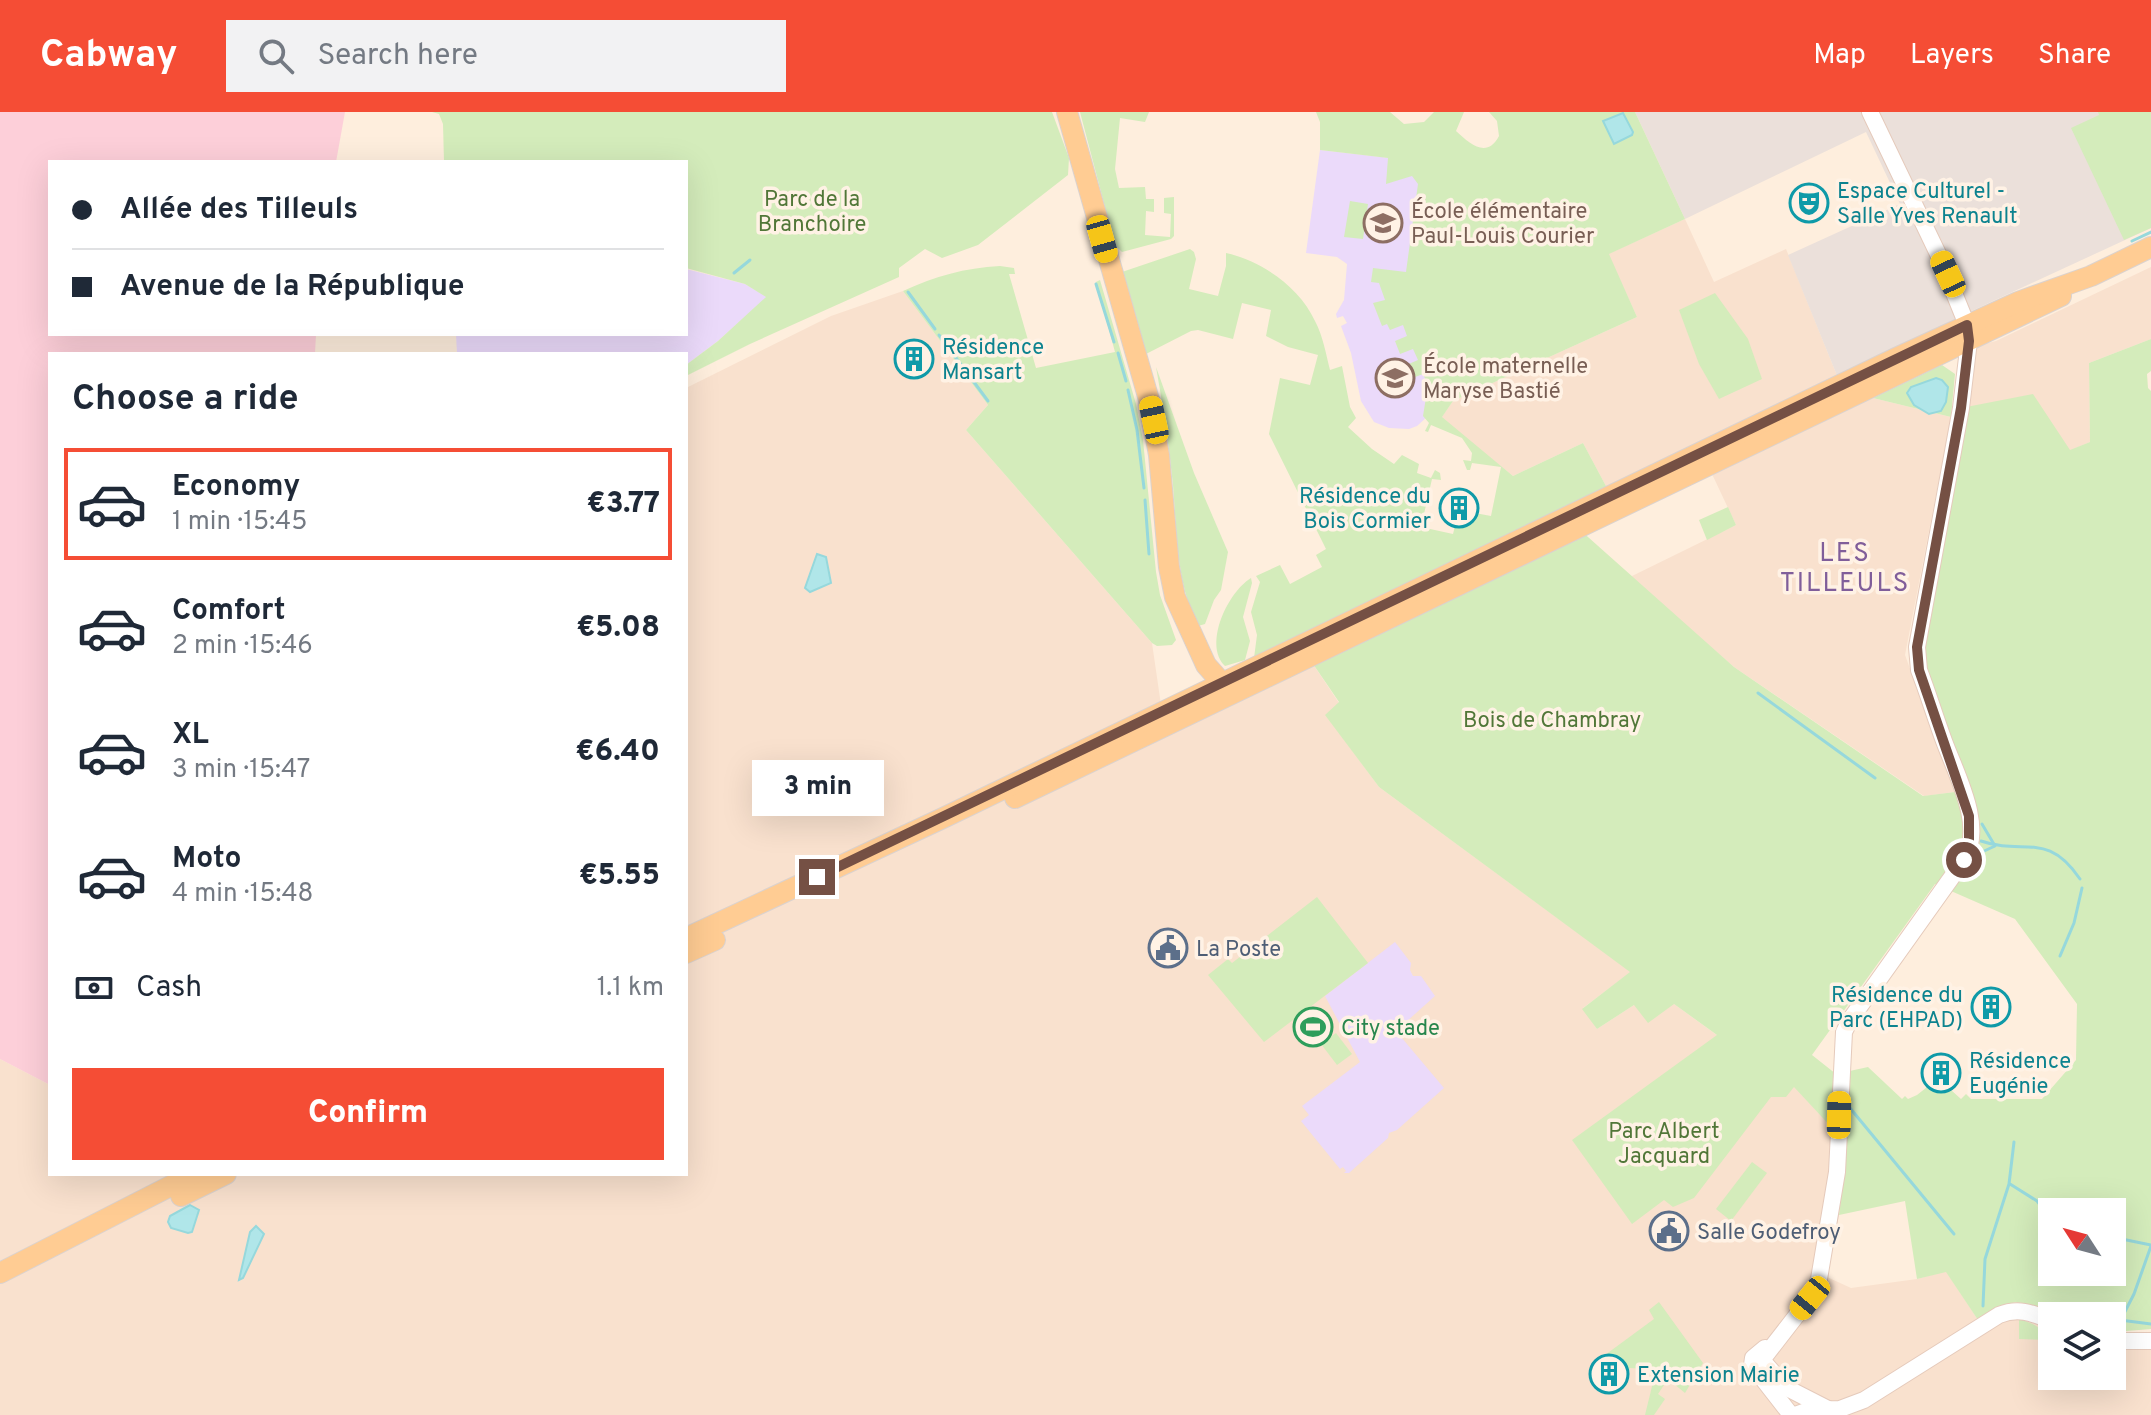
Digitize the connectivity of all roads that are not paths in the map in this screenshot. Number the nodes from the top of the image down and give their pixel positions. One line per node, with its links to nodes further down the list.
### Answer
1 (1067, 112): 5 (main road)
2 (1870, 112): 4 (street)
3 (2151, 247): 4 (main road)
4 (1968, 333): 6 (main road); 17 (street)
5 (1199, 647): 6 (main road); 7 (main road)
6 (1227, 688): 7 (main road); 9 (main road)
7 (1195, 694): 8 (main road)
8 (688, 937)
9 (688, 952)
10 (190, 1176): 12 (main road)
11 (222, 1176): 12 (main road)
12 (121, 1214): 13 (main road)
13 (0, 1273)
14 (2038, 1316): 18 (street)
15 (2126, 1341): 16 (street)
16 (2151, 1341)
17 (1758, 1359): 18 (street); 19 (street)
18 (1832, 1411): 19 (street)
19 (1793, 1415)

